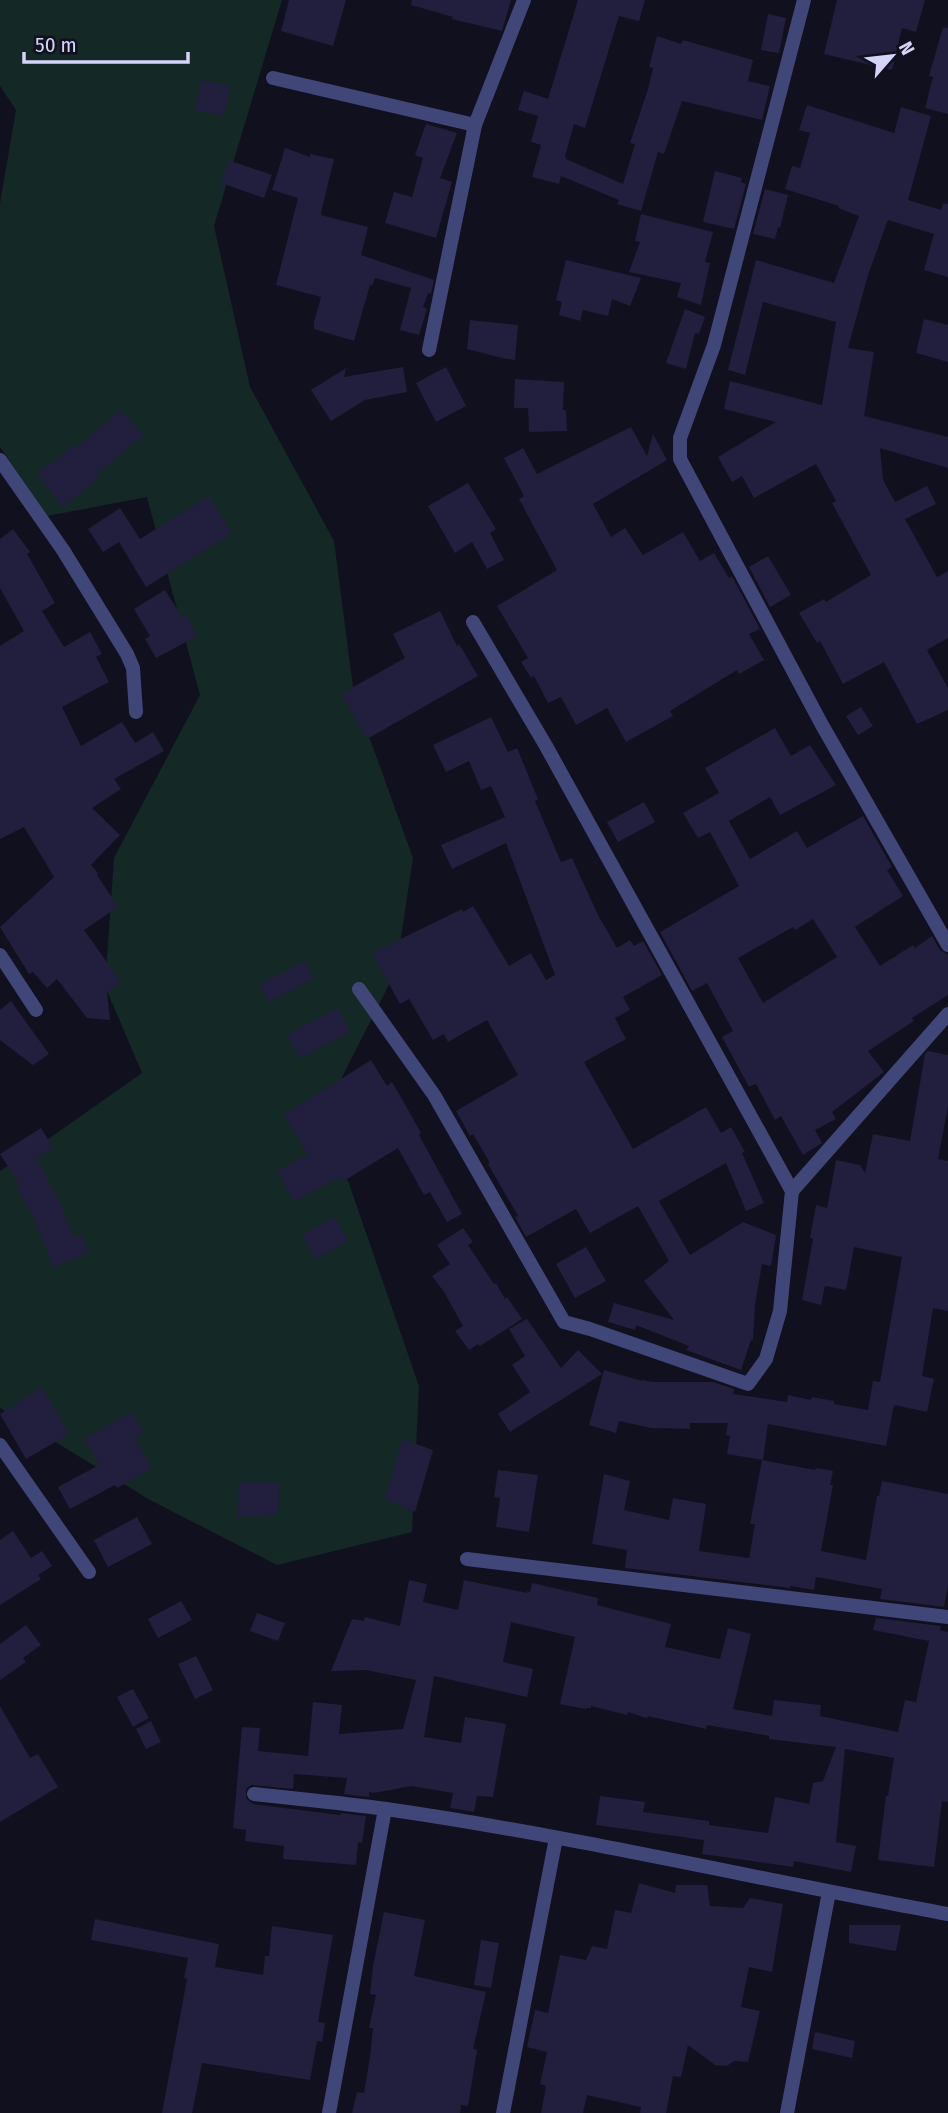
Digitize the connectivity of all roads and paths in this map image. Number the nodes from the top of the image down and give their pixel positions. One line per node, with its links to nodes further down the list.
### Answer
1 (524, 0): 4 (street)
2 (804, 0): 9 (street)
3 (273, 78): 4 (street)
4 (475, 125): 5 (street)
5 (429, 350)
6 (0, 460): 8 (street)
7 (473, 622): 14 (street)
8 (136, 712)
9 (948, 945)
10 (0, 955): 12 (street)
11 (359, 989): 14 (street)
12 (36, 1010)
13 (948, 1014): 14 (street)
14 (792, 1191)
15 (0, 1445): 17 (street)
16 (467, 1559): 18 (street)
17 (89, 1572)
18 (948, 1617)
19 (254, 1794): 20 (street)
20 (385, 1809): 21 (street); 24 (street)
21 (556, 1838): 22 (street); 25 (street)
22 (830, 1892): 23 (street); 26 (street)
23 (948, 1914)
24 (330, 2113)
25 (503, 2113)
26 (787, 2113)

